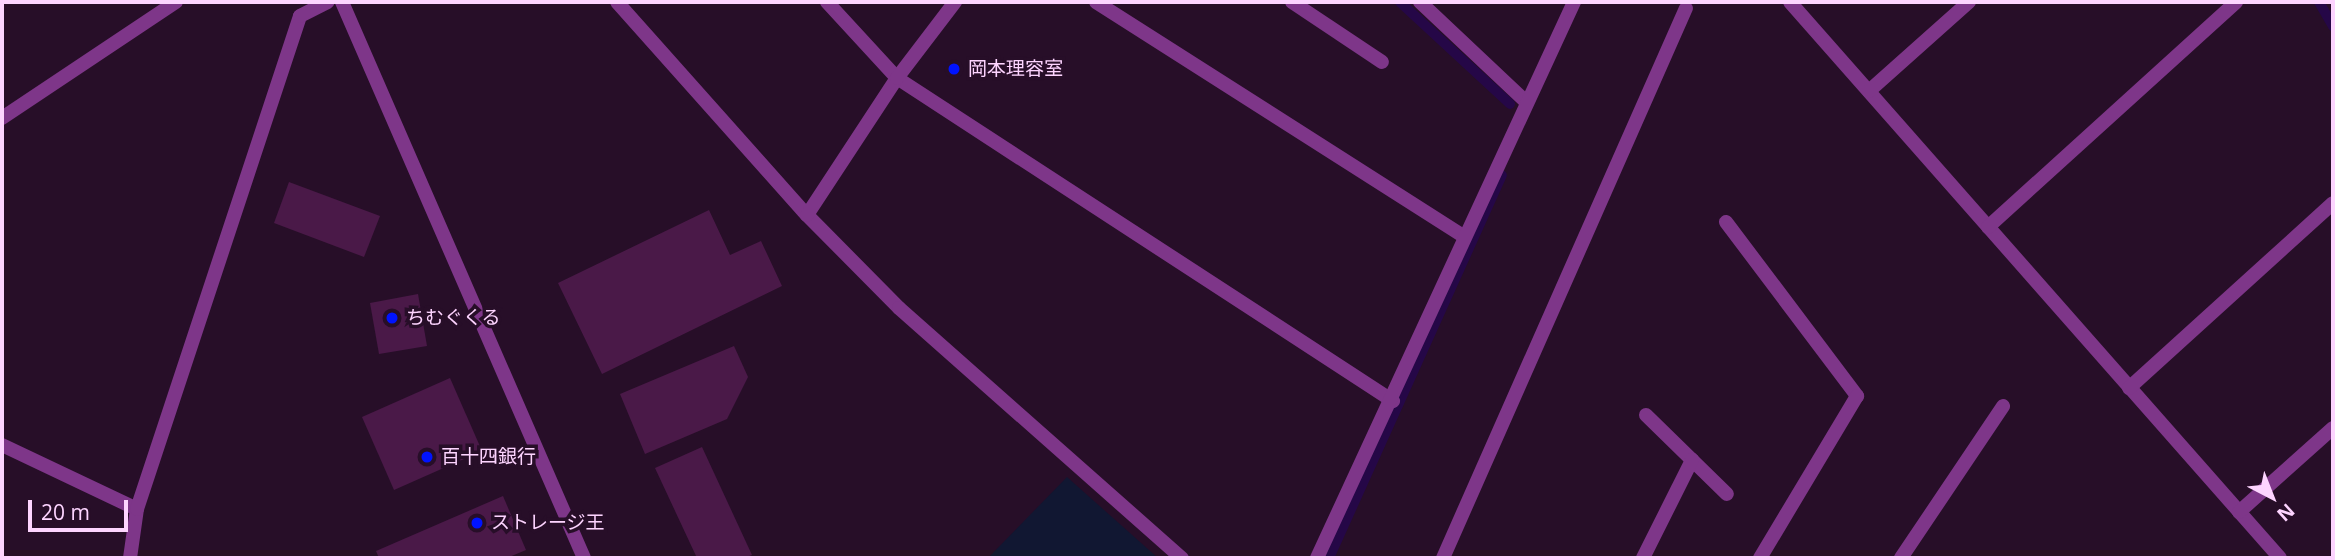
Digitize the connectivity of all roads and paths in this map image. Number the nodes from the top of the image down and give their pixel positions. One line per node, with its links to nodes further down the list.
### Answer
1 (176, 2): 19 (street)
2 (328, 2): 33 (street)
3 (342, 2): 36 (street)
4 (617, 2): 21 (street)
5 (827, 2): 16 (street)
6 (955, 2): 16 (street)
7 (1096, 2): 24 (street)
8 (1292, 2): 15 (street)
9 (1420, 2): 18 (street)
10 (1574, 2): 18 (street)
11 (1790, 2): 17 (street)
12 (1969, 2): 17 (street)
13 (2236, 2): 23 (street)
14 (1686, 8): 39 (street)
15 (1382, 62)
16 (897, 78): 21 (street); 26 (street)
17 (1869, 91): 23 (street)
18 (1525, 101): 24 (street)
19 (2, 118)
20 (2333, 203): 25 (street)
21 (807, 215): 37 (street)
22 (1727, 222): 41 (street)
23 (1988, 227): 25 (street)
24 (1465, 237): 26 (street)
25 (2129, 388): 34 (street)
26 (1393, 401): 38 (street)
27 (2003, 406): 42 (street)
28 (1646, 415): 31 (street)
29 (2333, 428): 34 (street)
30 (2, 445): 33 (street)
31 (1692, 460): 32 (street); 40 (street)
32 (1727, 495)
33 (137, 509): 35 (street)
34 (2239, 512): 43 (street)
35 (130, 558)
36 (584, 558)
37 (1182, 558)
38 (1317, 558)
39 (1443, 558)
40 (1643, 558)
41 (1760, 558)
42 (1901, 558)
43 (2280, 558)

